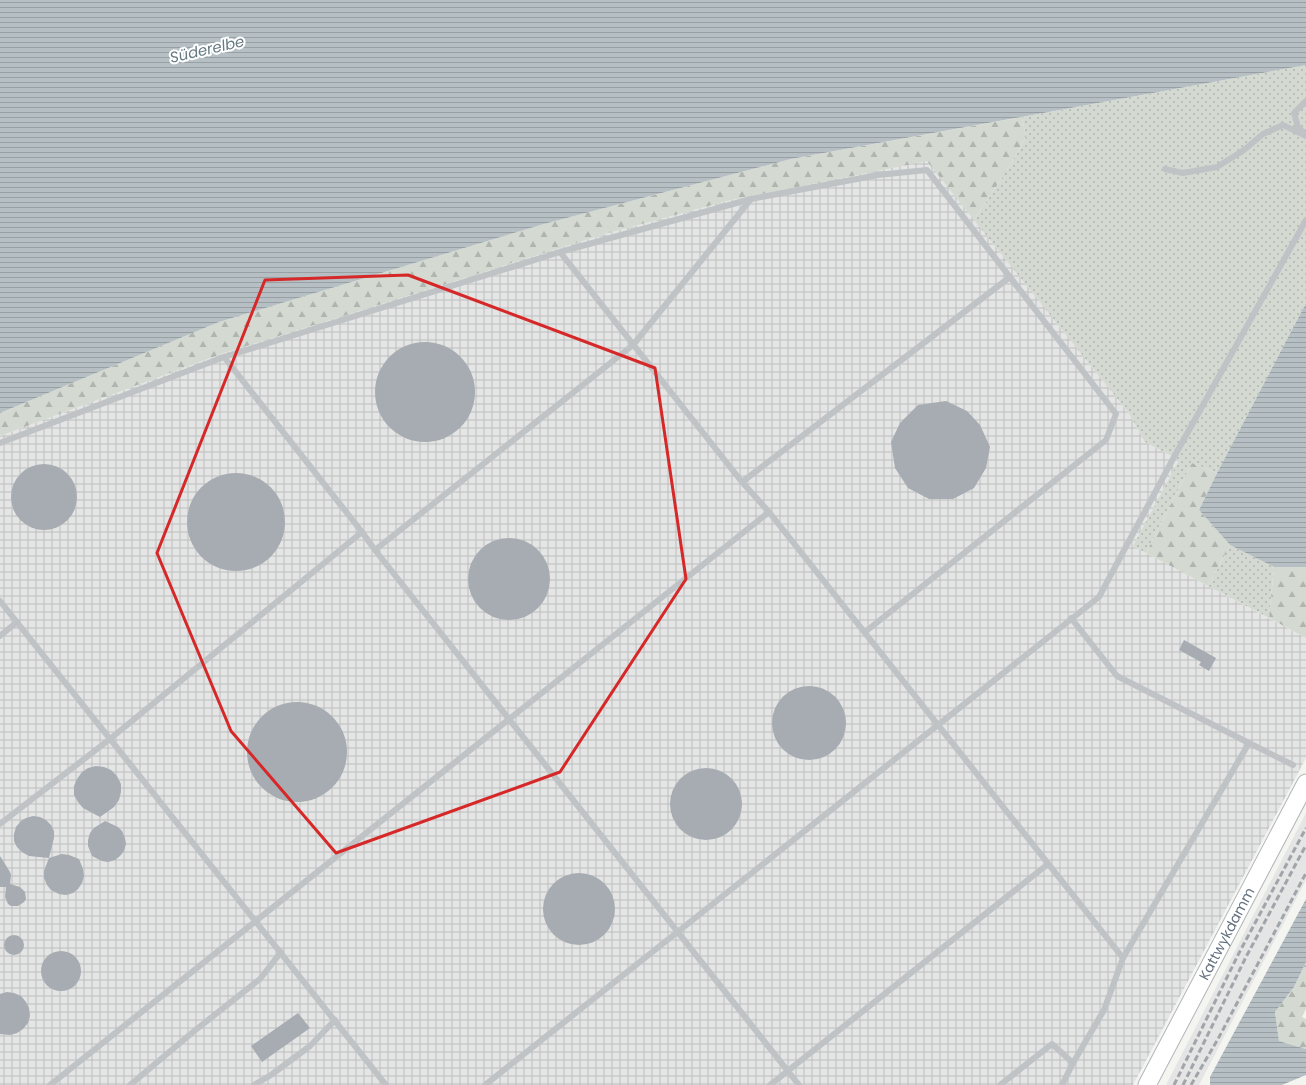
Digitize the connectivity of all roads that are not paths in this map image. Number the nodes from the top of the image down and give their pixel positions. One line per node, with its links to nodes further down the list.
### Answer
1 (1306, 100): 2 (lane)
2 (1306, 136): 3 (lane)
3 (1165, 169)
4 (751, 199): 6 (lane); 7 (lane); 8 (lane)
5 (1306, 220): 16 (lane)
6 (560, 252): 8 (lane); 9 (lane)
7 (1010, 277): 11 (lane); 18 (lane)
8 (634, 345): 11 (lane); 14 (lane)
9 (224, 356): 10 (lane); 13 (lane)
10 (0, 443)
11 (742, 482): 12 (lane)
12 (769, 512): 18 (lane); 20 (lane)
13 (362, 532): 14 (lane); 22 (lane)
14 (375, 550): 20 (lane)
15 (0, 601): 17 (lane)
16 (1071, 618): 21 (lane); 23 (lane)
17 (17, 622): 19 (lane); 22 (lane)
18 (865, 632): 21 (lane)
19 (0, 636)
20 (509, 719): 28 (lane); 29 (lane)
21 (938, 725): 27 (lane); 29 (lane)
22 (110, 739): 26 (lane); 28 (lane)
23 (1249, 743): 24 (lane); 31 (lane)
24 (1293, 765)
25 (1306, 783): 44 (main road, Kattwykdamm)
26 (0, 824)
27 (1048, 864): 31 (lane); 34 (lane)
28 (256, 921): 30 (lane); 35 (lane)
29 (677, 932): 34 (lane); 39 (lane)
30 (281, 952): 32 (lane); 36 (lane)
31 (1122, 958): 33 (lane)
32 (334, 1020): 37 (lane); 38 (lane)
33 (1073, 1063): 42 (lane); 43 (lane)
34 (788, 1071): 40 (lane); 41 (lane)
35 (50, 1085)
36 (130, 1085)
37 (254, 1085)
38 (386, 1085)
39 (485, 1085)
40 (770, 1085)
41 (799, 1085)
42 (1000, 1085)
43 (1062, 1085)
44 (1147, 1085)

